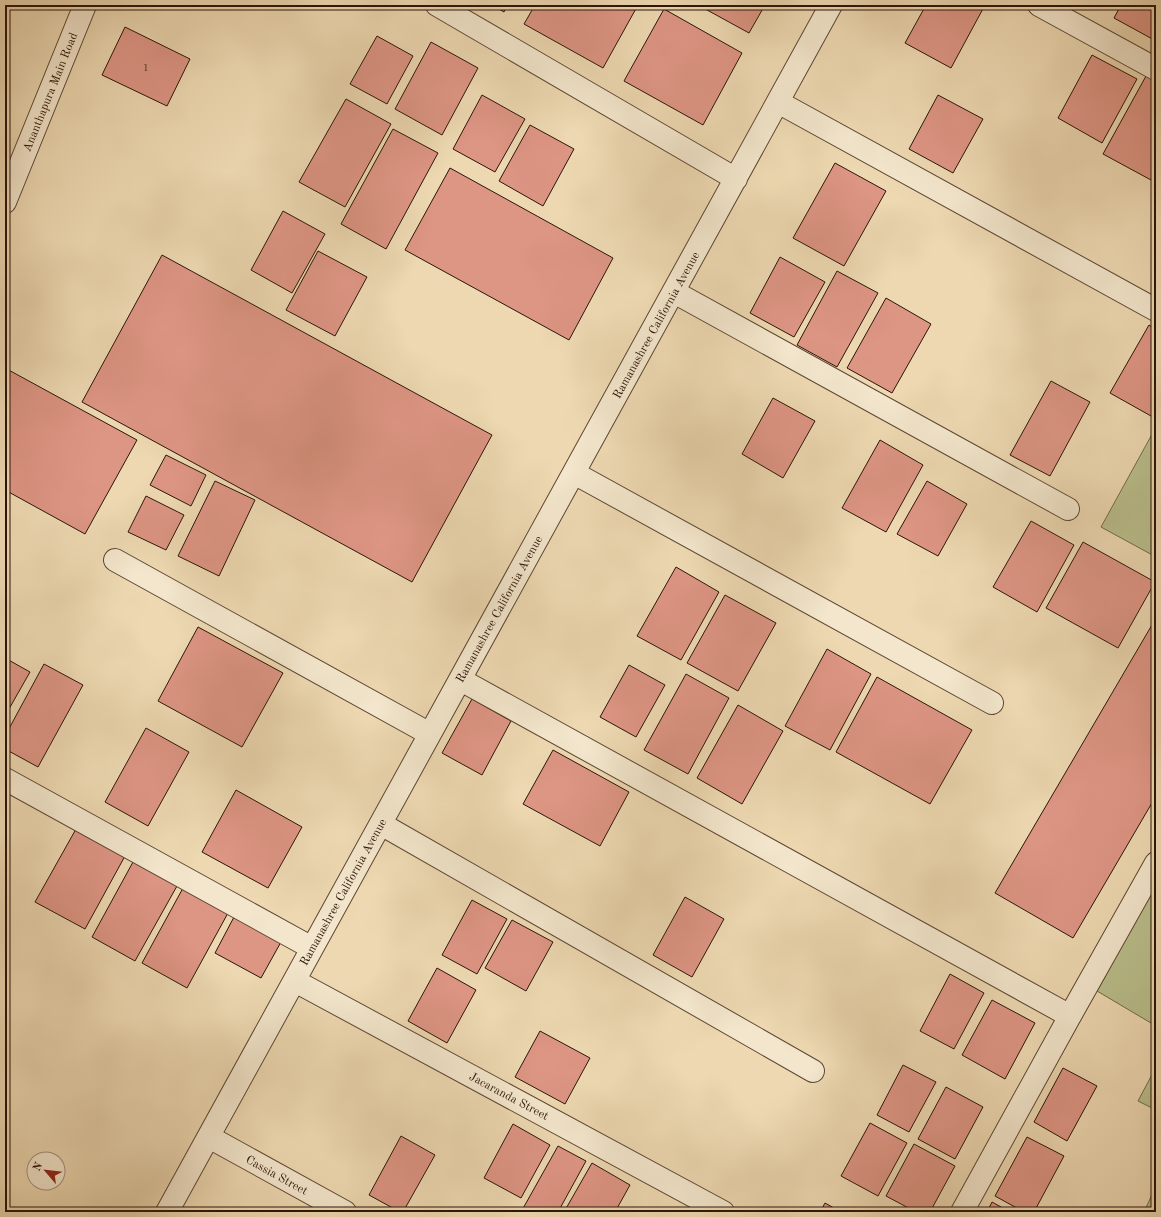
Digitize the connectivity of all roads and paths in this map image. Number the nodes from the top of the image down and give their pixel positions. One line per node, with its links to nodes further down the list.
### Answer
1 (85, 5): 8 (street, Ananthapura Main Road)
2 (436, 5): 7 (street)
3 (831, 5): 6 (street, Ramanashree California Avenue)
4 (1039, 5): 5 (street)
5 (1156, 69)
6 (778, 102): 7 (street, Ramanashree California Avenue); 10 (street)
7 (736, 179): 9 (street, Ramanashree California Avenue)
8 (5, 202)
9 (674, 292): 11 (street, Ramanashree California Avenue); 12 (street)
10 (1156, 310)
11 (574, 473): 14 (street, Ramanashree California Avenue); 15 (street)
12 (1068, 509)
13 (115, 560): 16 (street)
14 (461, 680): 16 (street, Ramanashree California Avenue); 22 (street)
15 (992, 703)
16 (430, 734): 18 (street, Ramanashree California Avenue)
17 (5, 779): 20 (street)
18 (381, 824): 20 (street, Ramanashree California Avenue); 23 (street)
19 (1156, 863): 22 (street)
20 (312, 948): 21 (street, Ramanashree California Avenue)
21 (295, 981): 24 (street, Ramanashree California Avenue); 27 (street, Jacaranda Street)
22 (1070, 1016): 28 (street)
23 (813, 1071)
24 (209, 1137): 25 (street, Ramanashree California Avenue); 26 (street, Cassia Street)
25 (167, 1212)
26 (344, 1212)
27 (723, 1212)
28 (962, 1212)

